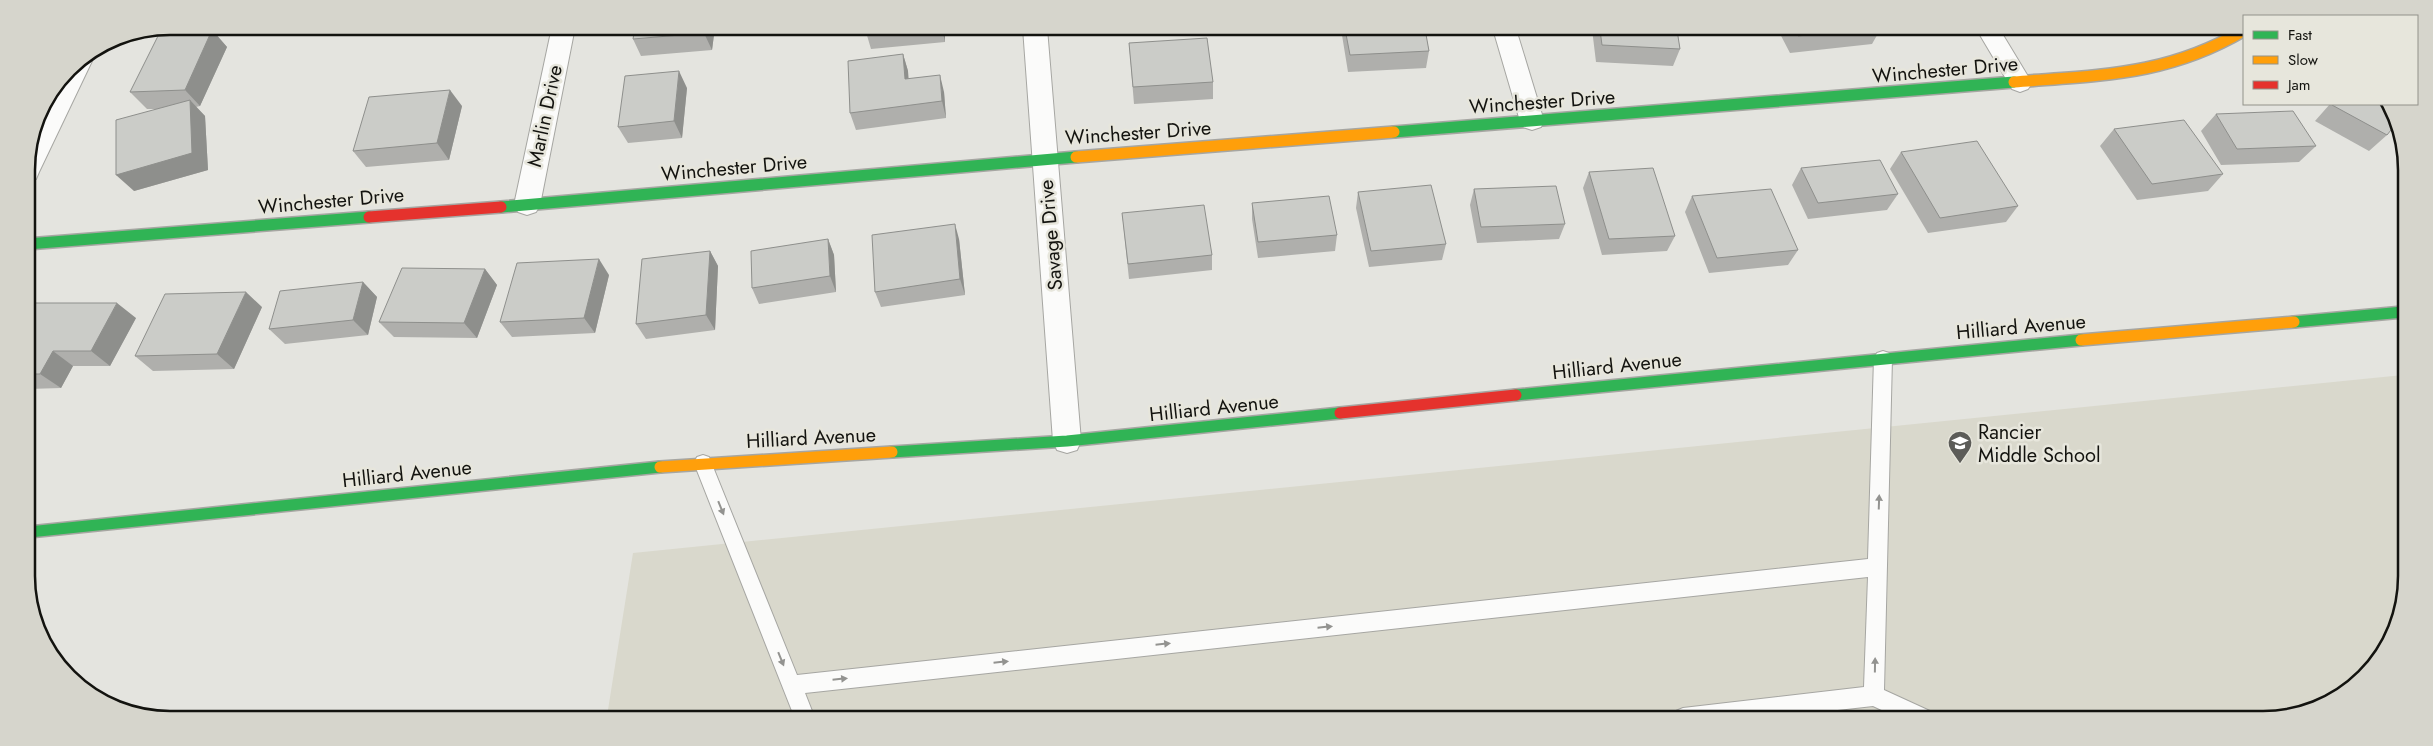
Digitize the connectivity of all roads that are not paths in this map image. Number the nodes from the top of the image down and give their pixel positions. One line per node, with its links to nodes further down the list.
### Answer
1 (562, 35): 11 (street, Marlin Drive)
2 (1036, 35): 10 (street, Savage Drive)
3 (1506, 35): 8 (street)
4 (1991, 35): 7 (street)
5 (2238, 35): 7 (street, Winchester Drive)
6 (72, 79): 9 (street)
7 (2020, 83): 8 (street, Winchester Drive)
8 (1532, 121): 10 (street, Winchester Drive)
9 (36, 153)
10 (1045, 160): 11 (street, Winchester Drive); 15 (street, Savage Drive)
11 (527, 204): 12 (street, Winchester Drive)
12 (35, 243)
13 (2398, 312): 14 (street, Hilliard Avenue)
14 (1883, 358): 15 (street, Hilliard Avenue); 18 (lane, one-way to 14)
15 (1068, 441): 16 (street, Hilliard Avenue)
16 (703, 463): 17 (street, Hilliard Avenue); 19 (lane, one-way to 19)
17 (35, 531)
18 (1877, 567): 19 (lane, one-way to 18); 20 (lane, one-way to 18)
19 (792, 685): 21 (lane)
20 (1874, 696): 22 (lane); 23 (lane)
21 (802, 711)
22 (1744, 711)
23 (1907, 711)

